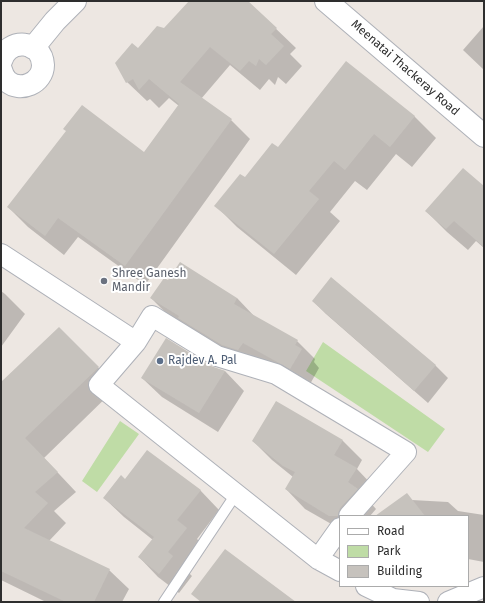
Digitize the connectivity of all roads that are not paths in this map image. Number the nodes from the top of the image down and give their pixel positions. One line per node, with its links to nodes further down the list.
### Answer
1 (75, 1): 3 (street)
2 (326, 1): 5 (street, Meenatai Thackeray Road)
3 (33, 48): 4 (street); 4 (street)
4 (3, 66)
5 (484, 136)
6 (1, 254): 7 (street)
7 (136, 342): 8 (street); 9 (street)
8 (236, 494): 11 (street); 15 (lane)
9 (350, 515)
10 (339, 529): 11 (street)
11 (318, 559): 12 (street)
12 (339, 570)
13 (368, 587): 16 (street)
14 (484, 587): 17 (street)
15 (164, 602)
16 (419, 602)
17 (448, 602)

